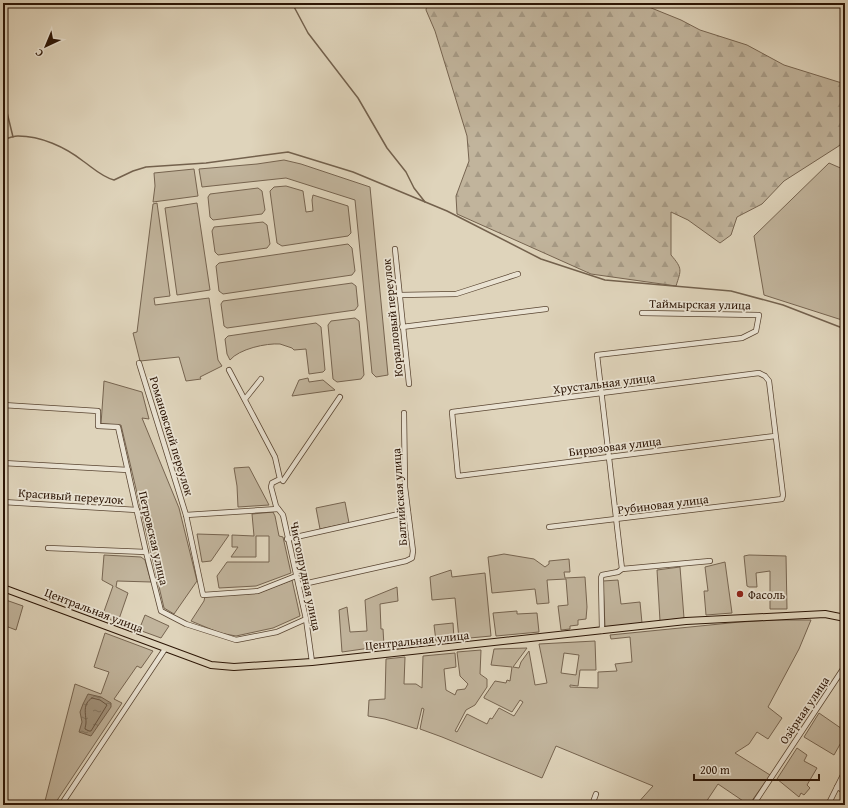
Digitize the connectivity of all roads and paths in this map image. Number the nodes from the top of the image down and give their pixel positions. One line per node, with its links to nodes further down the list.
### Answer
1 (395, 249): 3 (street, Коралловый переулок)
2 (518, 274): 3 (street)
3 (399, 295): 6 (street, Коралловый переулок)
4 (546, 309): 6 (street)
5 (642, 313): 11 (street, Таймырская улица)
6 (402, 327): 10 (street, Коралловый переулок)
7 (139, 363): 26 (street, Романовский переулок)
8 (229, 370): 13 (street, Чистопрудная улица)
9 (261, 379): 13 (street)
10 (409, 384)
11 (601, 393): 16 (street, Хрустальная улица); 17 (street); 20 (street, Хрустальная улица)
12 (340, 397): 21 (street)
13 (245, 399): 23 (street, Чистопрудная улица)
14 (3, 405): 19 (street, Петровская улица)
15 (404, 414): 25 (street, Балтийская улица)
16 (776, 436): 17 (street, Бирюзовая улица); 27 (street, Рубиновая улица)
17 (608, 457): 20 (street, Бирюзовая улица); 27 (street)
18 (3, 463): 19 (street)
19 (128, 470): 24 (street, Петровская улица)
20 (458, 476)
21 (283, 481)
22 (3, 502): 24 (street, Красивый переулок)
23 (278, 509): 26 (street); 29 (street, Чистопрудная улица)
24 (137, 510): 31 (street, Петровская улица)
25 (408, 512): 29 (street); 35 (street, Балтийская улица)
26 (186, 515): 34 (street)
27 (615, 519): 28 (street, Рубиновая улица); 33 (street)
28 (550, 527)
29 (287, 539): 34 (street, Чистопрудная улица)
30 (48, 548): 31 (street)
31 (146, 552): 38 (street, Петровская улица)
32 (710, 561): 33 (street)
33 (622, 569): 39 (street)
34 (296, 576): 35 (street, Чистопрудная улица)
35 (299, 585): 38 (street, Чистопрудная улица)
36 (3, 588): 40 (main road, Центральная улица)
37 (845, 618): 39 (main road, Центральная улица)
38 (306, 619): 41 (street, Чистопрудная улица)
39 (602, 631): 41 (main road, Центральная улица)
40 (165, 649): 41 (main road, Центральная улица); 47 (street)
41 (312, 662)
42 (845, 666): 49 (street, Озёрная улица)
43 (845, 771): 44 (street)
44 (837, 787): 45 (street); 50 (street)
45 (845, 791)
46 (596, 794): 48 (street)
47 (61, 805)
48 (592, 805)
49 (753, 805)
50 (828, 805)

